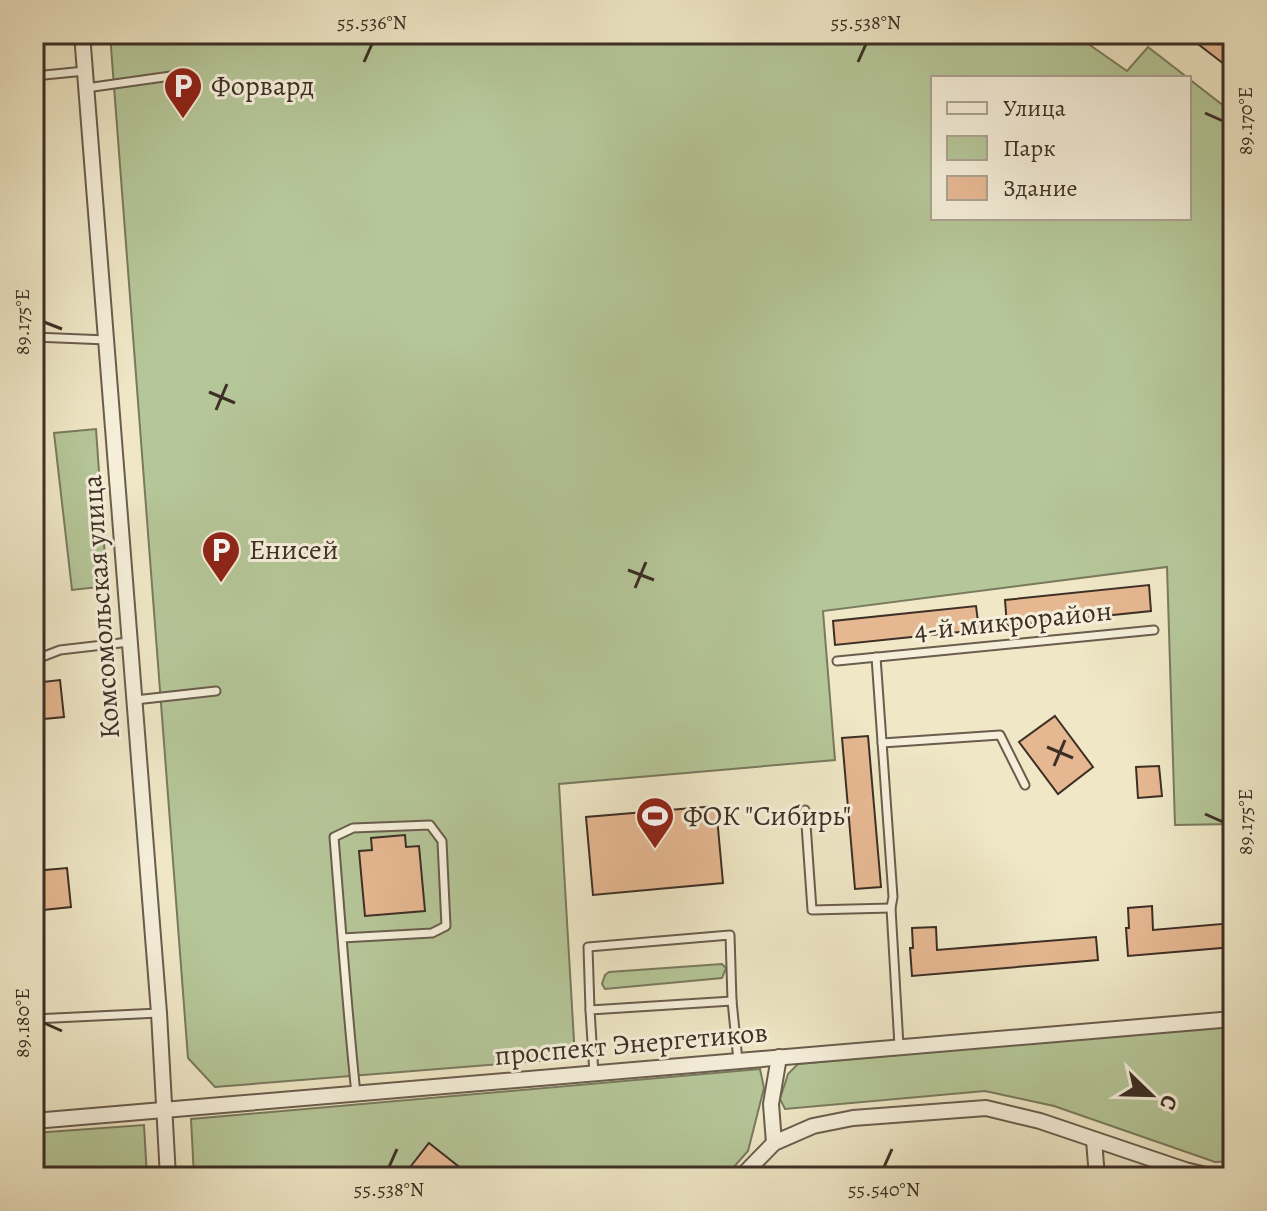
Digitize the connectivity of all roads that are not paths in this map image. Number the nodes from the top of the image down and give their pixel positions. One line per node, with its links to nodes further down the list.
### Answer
1 (82, 34): 2 (street, Комсомольская улица)
2 (85, 71): 4 (lane); 5 (street, Комсомольская улица)
3 (178, 75): 5 (lane)
4 (34, 76)
5 (86, 88): 7 (street, Комсомольская улица)
6 (34, 337): 7 (lane)
7 (107, 340): 9 (street, Комсомольская улица)
8 (1154, 630): 10 (lane, 4-й микрорайон)
9 (129, 642): 11 (lane); 14 (street, Комсомольская улица)
10 (876, 657): 12 (lane, 4-й микрорайон); 15 (lane, 4-й микрорайон)
11 (34, 660)
12 (837, 661)
13 (216, 691): 14 (lane)
14 (134, 700): 22 (street, Комсомольская улица)
15 (882, 743): 16 (lane); 18 (lane, 4-й микрорайон)
16 (1025, 785)
17 (805, 810): 18 (lane)
18 (891, 908): 25 (lane, 4-й микрорайон)
19 (342, 938): 19 (lane); 29 (lane)
20 (732, 1001): 21 (lane); 21 (lane); 27 (lane)
21 (590, 1010): 28 (lane)
22 (159, 1013): 23 (lane); 30 (street, Комсомольская улица)
23 (34, 1019)
24 (1233, 1019): 25 (street, проспект Энергетиков)
25 (899, 1046): 26 (street, проспект Энергетиков)
26 (779, 1057): 27 (street, проспект Энергетиков); 33 (street)
27 (738, 1061): 28 (street, проспект Энергетиков)
28 (594, 1074): 29 (street, проспект Энергетиков)
29 (356, 1094): 30 (street, проспект Энергетиков)
30 (165, 1109): 31 (street, проспект Энергетиков); 35 (street, Комсомольская улица)
31 (34, 1121)
32 (1094, 1140): 33 (street); 34 (street); 37 (street)
33 (774, 1143): 36 (street)
34 (1233, 1176)
35 (168, 1177)
36 (741, 1177)
37 (1097, 1177)

